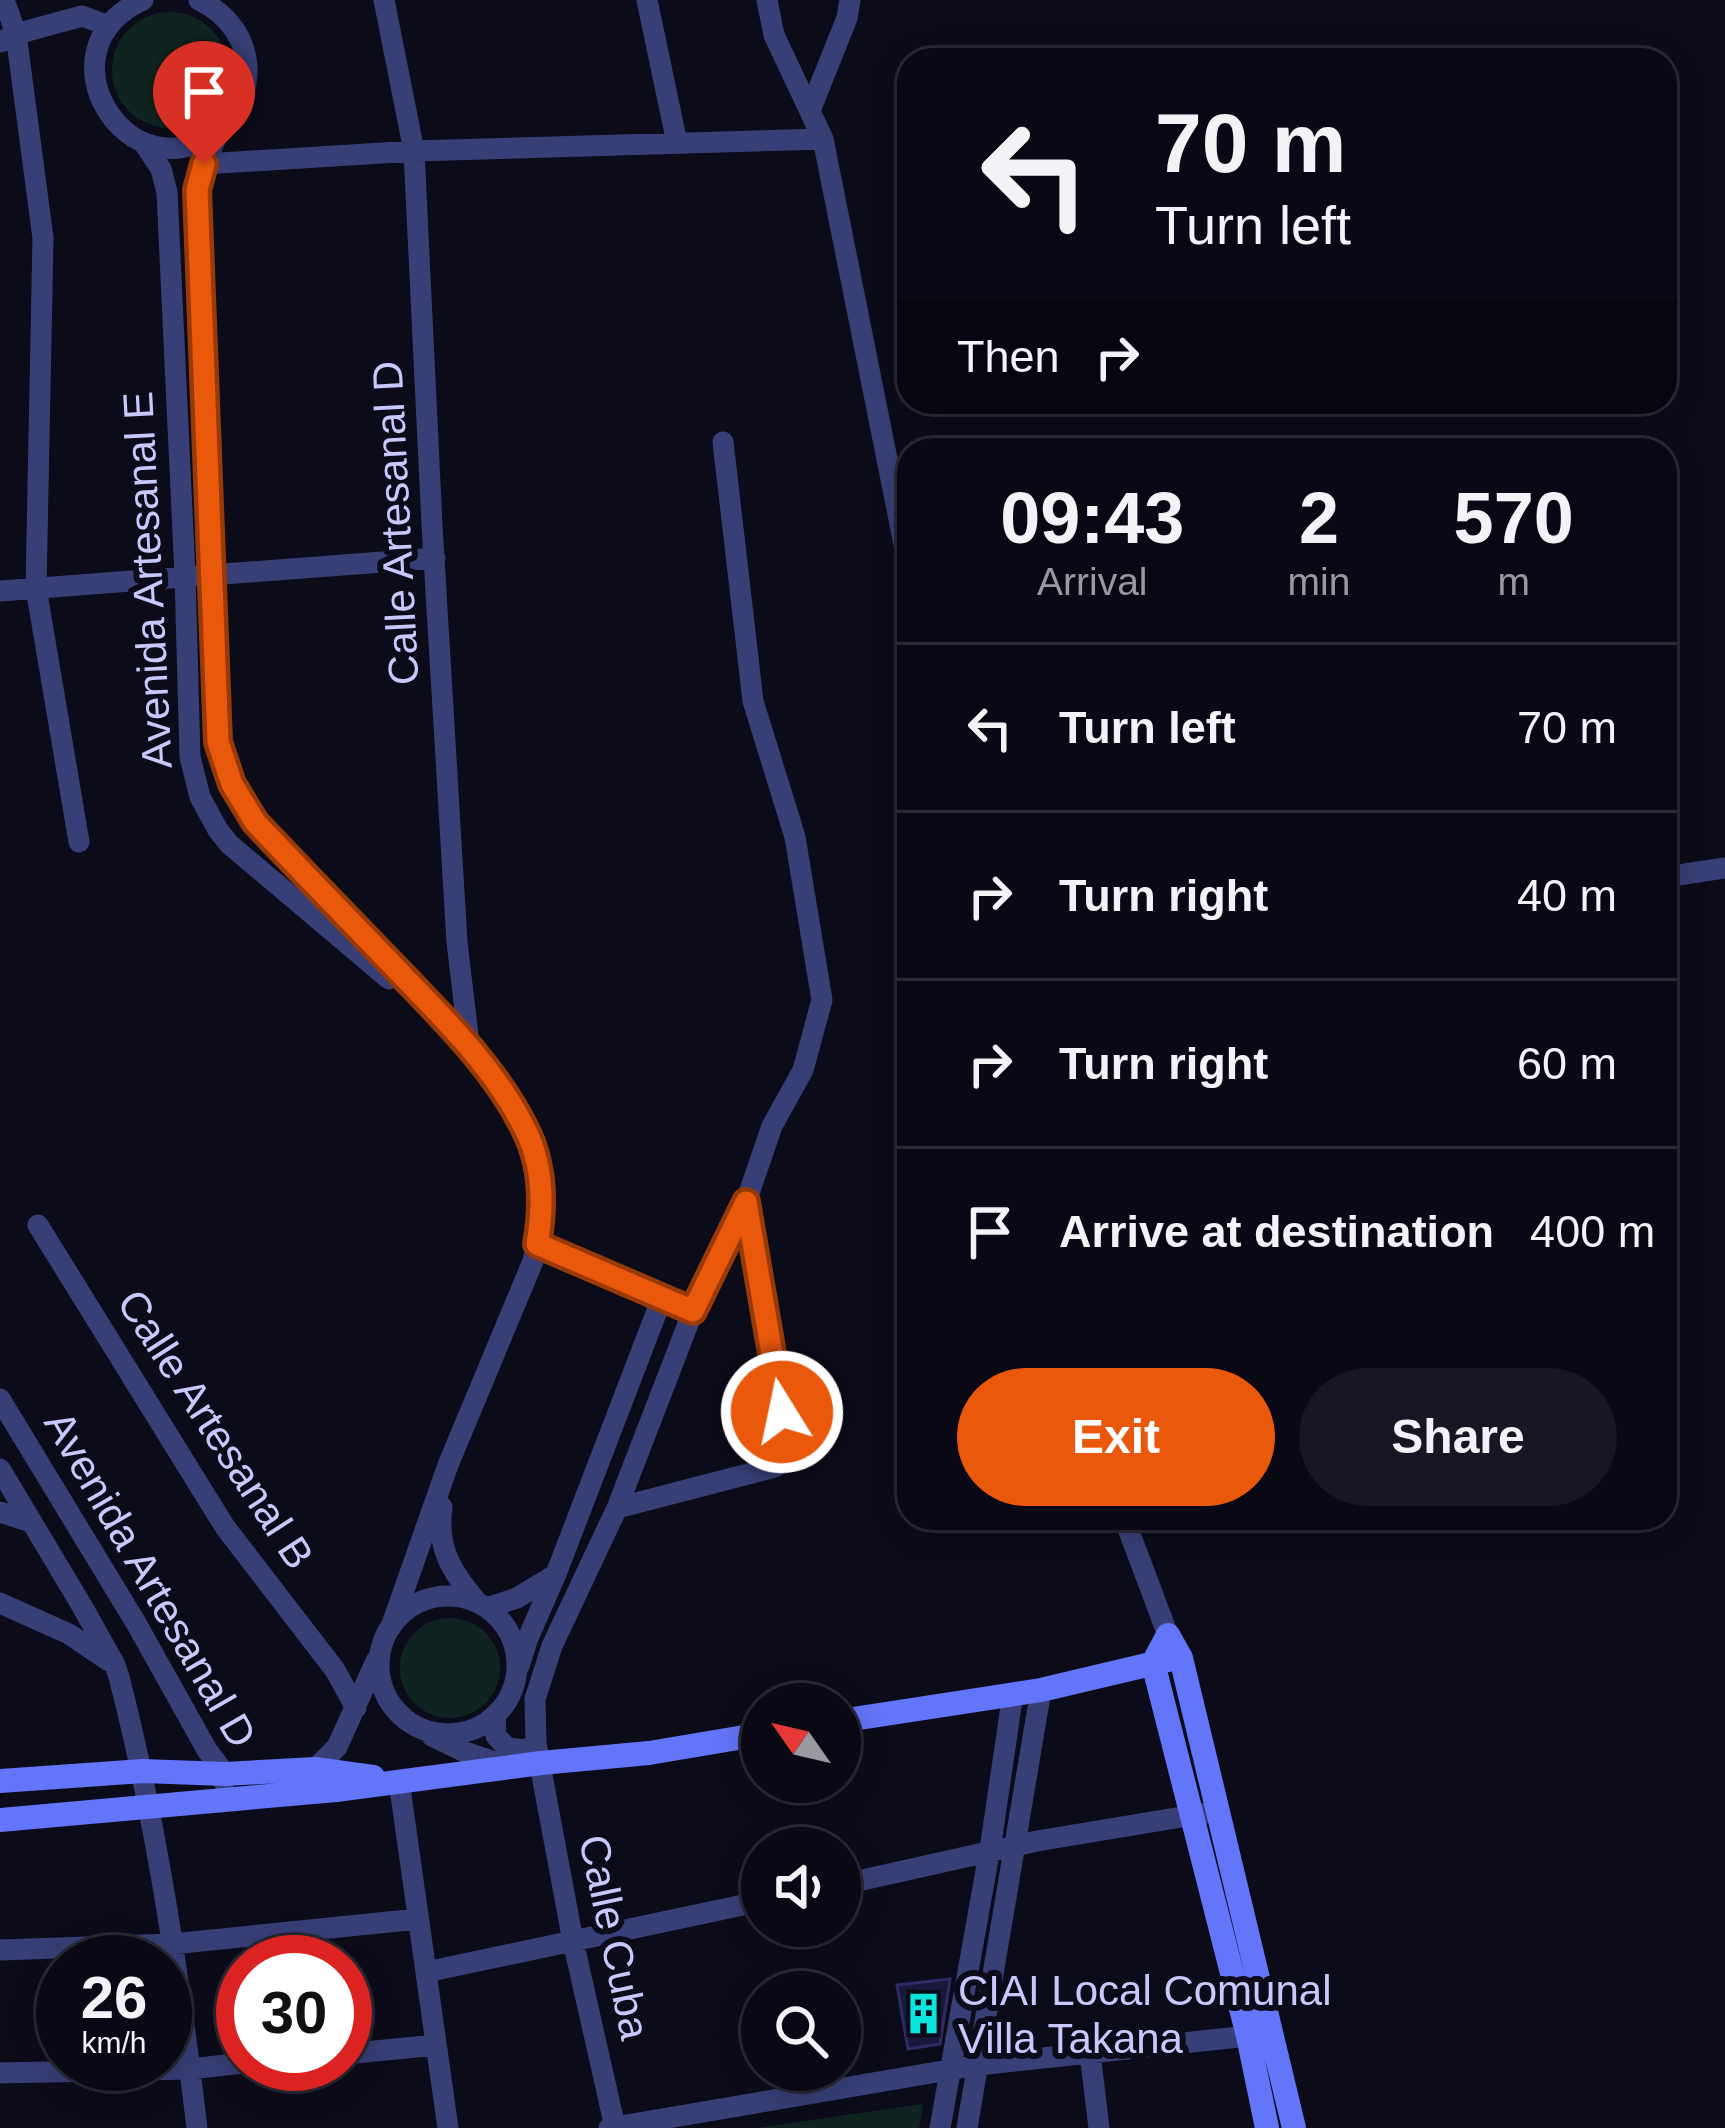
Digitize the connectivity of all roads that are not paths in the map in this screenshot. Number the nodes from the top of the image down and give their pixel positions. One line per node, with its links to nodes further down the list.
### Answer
1 (4, 0): 9 (street)
2 (143, 0): 8 (street)
3 (199, 0): 11 (street, Avenida Artesanal E)
4 (385, 0): 15 (street, Calle Artesanal D)
5 (647, 0): 14 (street)
6 (767, 0): 10 (street)
7 (850, 0): 10 (street)
8 (118, 14): 9 (street); 13 (street, Avenida Artesanal E)
9 (8, 38): 22 (street)
10 (811, 109): 12 (street)
11 (221, 128): 13 (street); 16 (street, Avenida Artesanal E)
12 (823, 139): 14 (street); 18 (street)
13 (143, 142): 21 (street, Avenida Artesanal E)
14 (677, 143): 15 (street)
15 (415, 151): 16 (street); 19 (street, Calle Artesanal D)
16 (204, 164): 20 (street, Avenida Artesanal E)
17 (723, 442): 28 (street, Calle Cuba)
18 (897, 509)
19 (434, 558): 20 (street); 27 (street, Calle Artesanal D)
20 (212, 574): 21 (street); 27 (street, Avenida Artesanal E)
21 (185, 575): 22 (street); 27 (street, Avenida Artesanal E)
22 (37, 588): 23 (street); 24 (street)
23 (0, 591)
24 (79, 842)
25 (1725, 868): 26 (street)
26 (1677, 875)
27 (469, 1044): 30 (street, Avenida Artesanal E)
28 (746, 1202): 32 (street, Calle Cuba); 36 (street)
29 (38, 1226): 47 (street, Calle Artesanal B)
30 (537, 1244): 31 (street); 34 (street, Avenida Artesanal E)
31 (662, 1298): 32 (street); 40 (street)
32 (693, 1311): 36 (street, Calle Cuba)
33 (0, 1399): 61 (street, Avenida Artesanal D)
34 (448, 1466): 42 (street); 43 (street)
35 (0, 1468): 38 (street, Avenida Artesanal D)
36 (617, 1508): 58 (street, Calle Cuba)
37 (0, 1512): 38 (street)
38 (31, 1522): 46 (street, Avenida Artesanal D)
39 (1129, 1530): 44 (street)
40 (556, 1574): 42 (street); 48 (street)
41 (0, 1603): 46 (street)
42 (482, 1605): 43 (street); 48 (street)
43 (386, 1637): 49 (street); 55 (street)
44 (1174, 1647): 45 (street); 68 (street)
45 (1153, 1663): 50 (street); 69 (street)
46 (115, 1665): 60 (street, Avenida Artesanal D)
47 (334, 1670): 49 (street); 52 (street, Calle Artesanal B)
48 (516, 1676): 53 (street)
49 (368, 1678): 52 (street)
50 (1041, 1690): 51 (street); 71 (street)
51 (1013, 1693): 54 (street); 72 (street)
52 (356, 1708): 63 (street)
53 (492, 1718): 55 (street); 57 (street); 59 (street)
54 (861, 1718)
55 (422, 1729): 57 (street)
56 (741, 1738): 58 (street)
57 (466, 1752): 59 (street); 62 (street)
58 (538, 1753): 59 (street); 77 (street, Calle Cuba)
59 (509, 1757): 62 (street)
60 (143, 1771): 61 (street); 65 (street); 67 (street, Avenida Artesanal D)
61 (225, 1774): 63 (street); 66 (street, Avenida Artesanal D)
62 (427, 1777): 64 (street)
63 (314, 1780): 64 (street); 66 (street)
64 (399, 1780): 75 (street)
65 (0, 1781)
66 (220, 1800): 67 (street)
67 (149, 1807): 70 (street); 76 (street, Avenida Artesanal D)
68 (1219, 1811): 69 (street); 82 (street)
69 (1192, 1817): 71 (street); 82 (street)
70 (0, 1820)
71 (1016, 1846): 72 (street); 86 (street)
72 (989, 1852): 73 (street); 87 (street)
73 (861, 1880)
74 (741, 1905): 77 (street)
75 (418, 1919): 78 (street); 81 (street)
76 (170, 1935)
77 (573, 1941): 81 (street); 91 (street, Calle Cuba)
78 (192, 1942)
79 (36, 1949): 80 (street)
80 (0, 1950)
81 (426, 1972): 83 (street)
82 (1259, 2033): 85 (street); 97 (street); 98 (street)
83 (436, 2045): 84 (street); 93 (street)
84 (372, 2051)
85 (1090, 2053): 86 (street); 96 (street)
86 (978, 2065): 87 (street); 95 (street)
87 (951, 2070): 91 (street); 94 (street)
88 (36, 2073): 89 (street)
89 (0, 2074)
90 (192, 2088): 92 (street, Avenida Artesanal D)
91 (612, 2127)
92 (196, 2128)
93 (448, 2128)
94 (940, 2128)
95 (967, 2128)
96 (1099, 2128)
97 (1267, 2128)
98 (1294, 2128)

